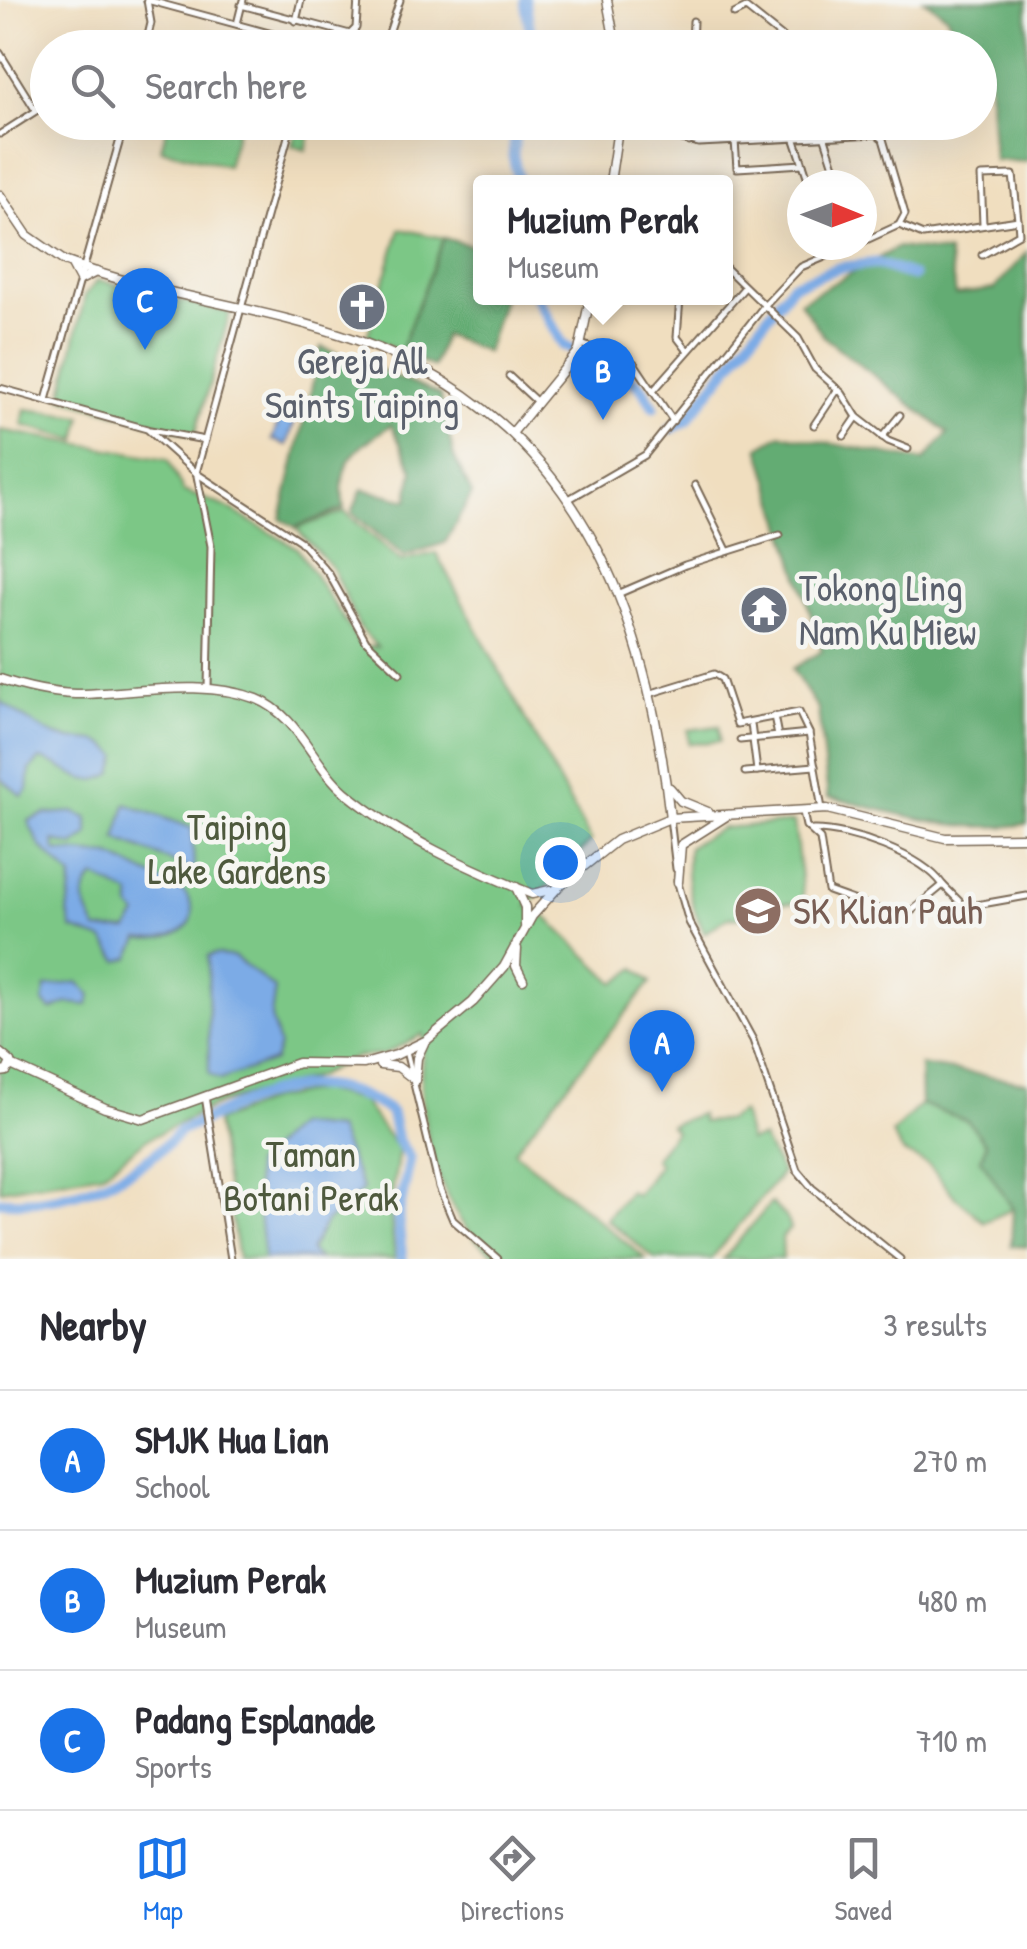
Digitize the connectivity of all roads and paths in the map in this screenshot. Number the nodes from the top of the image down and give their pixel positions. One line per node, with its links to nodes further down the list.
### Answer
1 (147, 0): 10 (street); 11 (street)
2 (301, 0): 8 (street)
3 (358, 0): 14 (street)
4 (400, 0): 15 (street)
5 (607, 0): 16 (street)
6 (242, 2): 8 (street); 10 (street)
7 (734, 14): 18 (street)
8 (296, 21): 13 (street)
9 (693, 21): 17 (street)
10 (236, 24): 12 (street)
11 (150, 30)
12 (257, 30)
13 (333, 30)
14 (354, 30)
15 (390, 30)
16 (613, 30)
17 (693, 30)
18 (774, 30)
19 (0, 54): 20 (street)
20 (30, 102)
21 (30, 115): 22 (street)
22 (0, 134)
23 (119, 140): 45 (street)
24 (287, 140): 55 (street)
25 (614, 140): 36 (street)
26 (680, 140): 32 (street)
27 (745, 140): 31 (street)
28 (795, 140): 33 (street)
29 (826, 140): 35 (street)
30 (881, 140): 39 (street)
31 (735, 141): 32 (street); 33 (street)
32 (688, 142)
33 (803, 164): 34 (street)
34 (805, 170)
35 (835, 170)
36 (611, 175)
37 (0, 195): 44 (street)
38 (1018, 220): 40 (street); 40 (street); 42 (street)
39 (900, 222): 40 (street); 41 (street)
40 (984, 224)
41 (877, 234)
42 (982, 255)
43 (818, 260): 54 (street)
44 (71, 264): 45 (street); 48 (street)
45 (84, 268): 46 (street); 48 (street)
46 (96, 272): 48 (street); 55 (street)
47 (733, 275): 49 (street)
48 (80, 280): 62 (street)
49 (745, 288): 50 (street); 54 (street)
50 (733, 301)
51 (589, 305): 56 (street)
52 (679, 305): 57 (street)
53 (729, 305): 57 (street)
54 (764, 306): 61 (street); 66 (street)
55 (240, 310): 69 (street); 72 (street)
56 (581, 344): 60 (street); 63 (street)
57 (687, 350): 60 (street)
58 (509, 376): 63 (street)
59 (0, 388): 62 (street)
60 (654, 389): 66 (street)
61 (838, 390): 65 (street); 67 (street)
62 (46, 400): 68 (street)
63 (537, 402): 69 (street)
64 (900, 415): 71 (street)
65 (857, 417): 70 (street); 71 (street)
66 (673, 421): 76 (street)
67 (814, 425)
68 (147, 429): 72 (street); 74 (street)
69 (512, 432): 76 (street)
70 (844, 436)
71 (882, 437): 73 (street)
72 (205, 440): 74 (street)
73 (908, 449)
74 (196, 473): 80 (street); 82 (street)
75 (695, 485): 78 (street)
76 (569, 499): 79 (street)
77 (780, 535): 78 (street)
78 (727, 550): 79 (street)
79 (620, 593): 83 (street)
80 (400, 673)
81 (0, 680): 82 (street)
82 (208, 691): 104 (street)
83 (652, 693): 85 (street); 93 (street)
84 (774, 716): 85 (street); 86 (street); 87 (street)
85 (751, 723): 88 (street)
86 (809, 733): 87 (street); 90 (street)
87 (778, 736): 88 (street)
88 (753, 739): 89 (street); 91 (street)
89 (740, 740)
90 (816, 766): 91 (street); 95 (street)
91 (757, 771): 92 (street)
92 (745, 772)
93 (666, 780): 97 (street); 98 (street)
94 (802, 809): 95 (street); 96 (street); 99 (street)
95 (822, 809): 100 (street)
96 (737, 812): 97 (street); 101 (street)
97 (712, 814): 98 (street)
98 (670, 818): 101 (street); 103 (street)
99 (813, 830): 102 (street); 102 (street)
100 (1027, 837)
101 (678, 882): 118 (street)
102 (943, 885): 105 (street)
103 (559, 886): 104 (street); 106 (street)
104 (516, 887): 106 (street); 107 (street)
105 (1027, 896)
106 (540, 905): 107 (street)
107 (524, 929): 108 (street)
108 (517, 944): 109 (street); 110 (street)
109 (523, 980)
110 (426, 1040): 111 (street); 116 (street)
111 (406, 1051): 113 (street); 116 (street)
112 (0, 1053): 114 (street)
113 (364, 1064): 116 (street); 117 (street)
114 (11, 1066): 115 (street); 117 (street)
115 (0, 1072)
116 (415, 1080): 120 (street)
117 (206, 1096): 119 (street)
118 (888, 1252): 121 (street); 122 (street)
119 (231, 1259)
120 (498, 1259)
121 (882, 1259)
122 (900, 1259)

